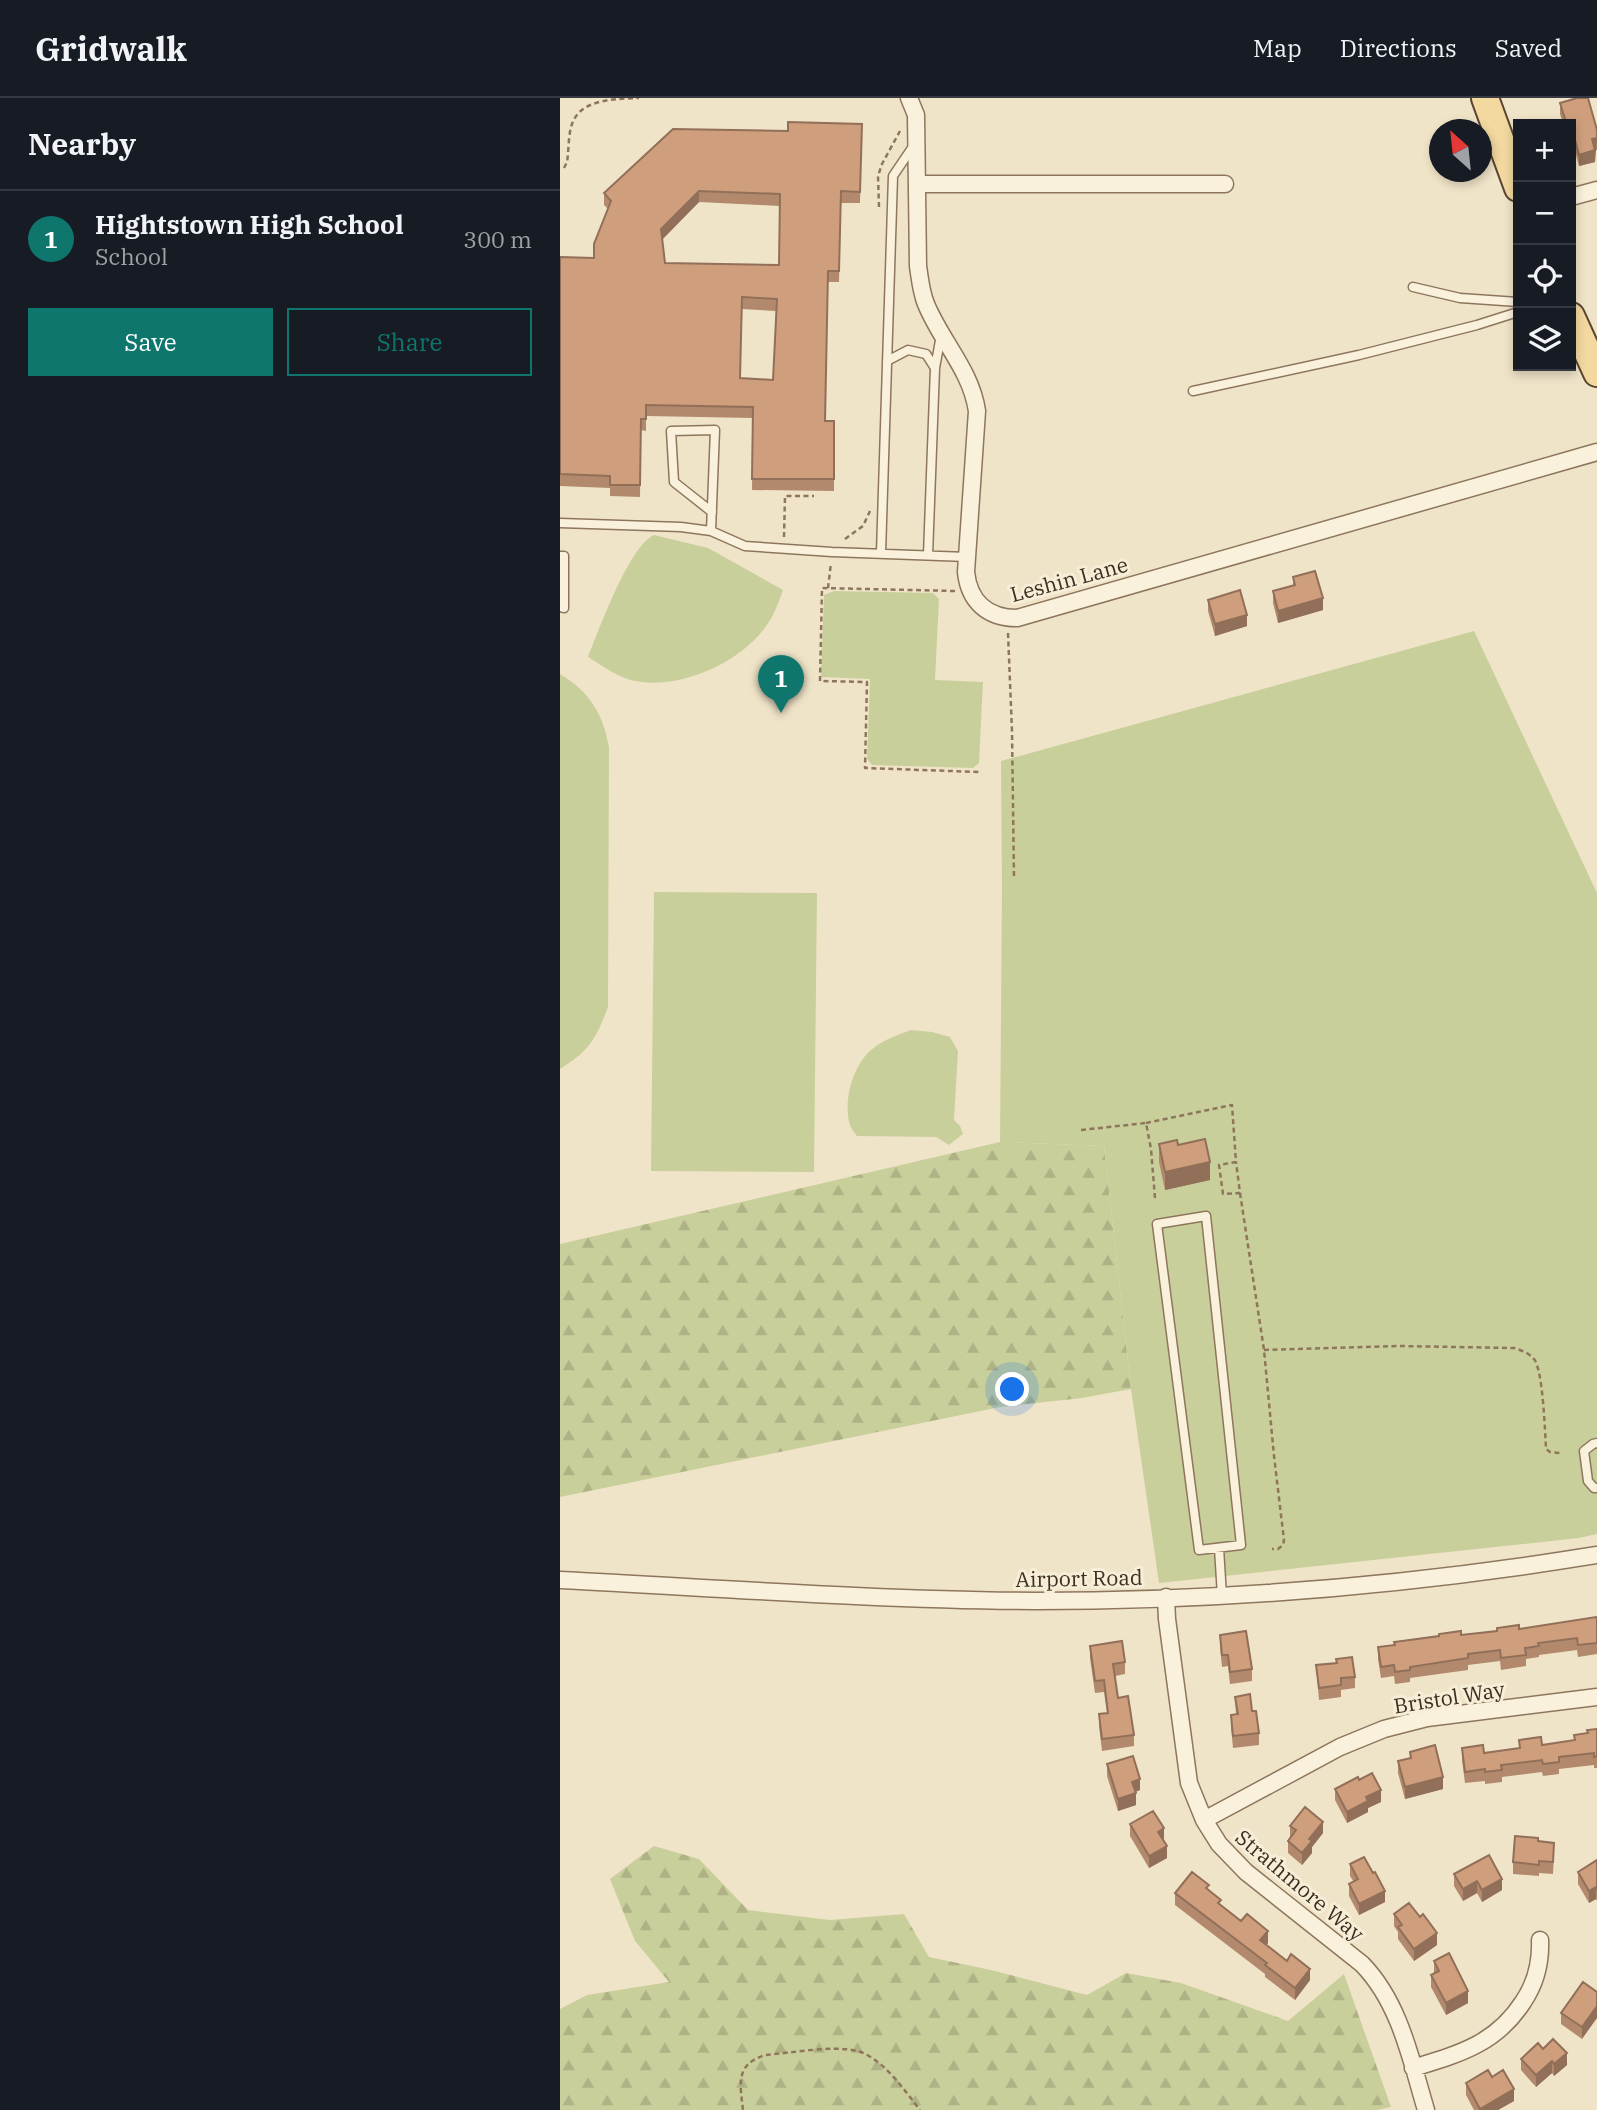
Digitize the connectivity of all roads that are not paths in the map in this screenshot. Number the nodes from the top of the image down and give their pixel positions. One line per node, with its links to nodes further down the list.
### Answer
1 (909, 98): 3 (street, Leshin Lane)
2 (1485, 98): 4 (main road)
3 (916, 143): 5 (street, Leshin Lane); 14 (lane)
4 (1516, 182)
5 (917, 184): 6 (street); 13 (street, Leshin Lane)
6 (1225, 184)
7 (1597, 190): 8 (street)
8 (1576, 196)
9 (1413, 287): 10 (lane)
10 (1513, 302)
11 (1513, 314): 17 (lane)
12 (1576, 327): 16 (main road)
13 (941, 332): 15 (lane); 25 (street, Leshin Lane)
14 (887, 361): 15 (lane); 22 (lane)
15 (935, 368): 23 (lane)
16 (1597, 373)
17 (1193, 391)
18 (1597, 452): 25 (street, Leshin Lane)
19 (712, 512): 19 (lane); 21 (lane)
20 (560, 523): 21 (lane)
21 (711, 531): 22 (lane)
22 (881, 553): 23 (lane)
23 (928, 555): 25 (lane)
24 (560, 556): 26 (lane)
25 (967, 557)
26 (560, 607)
27 (1597, 1443): 28 (lane)
28 (1597, 1488)
29 (1219, 1548): 29 (lane); 32 (lane)
30 (1597, 1555): 32 (street, Airport Road)
31 (560, 1580): 33 (street, Airport Road)
32 (1222, 1596): 33 (street, Airport Road)
33 (1166, 1597): 35 (street, Strathmore Way)
34 (1597, 1697): 35 (street, Bristol Way)
35 (1204, 1820): 37 (street, Strathmore Way)
36 (1541, 1940): 37 (street)
37 (1413, 2068): 38 (street, Strathmore Way)
38 (1426, 2110)

